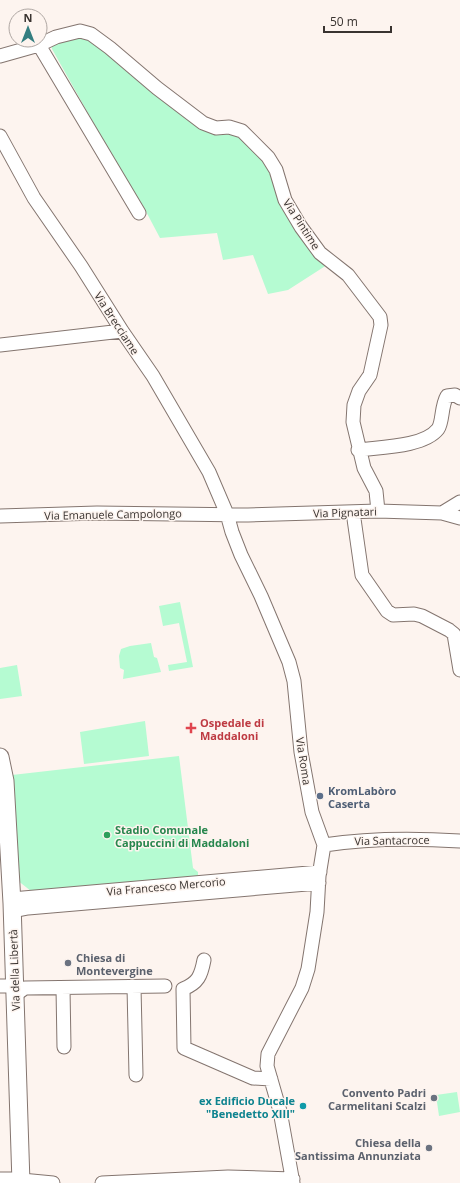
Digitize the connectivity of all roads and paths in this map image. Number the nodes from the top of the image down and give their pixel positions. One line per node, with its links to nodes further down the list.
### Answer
1 (48, 41): 10 (street, Via Pintime)
2 (28, 48): 4 (street, Via Pintime)
3 (41, 48): 6 (street)
4 (0, 56)
5 (0, 136): 7 (street, Via Brecciame)
6 (139, 213)
7 (122, 331): 8 (street); 15 (street, Via Brecciame)
8 (0, 345)
9 (460, 398): 10 (street)
10 (358, 450): 12 (street, Via Pintime)
11 (460, 502): 14 (street)
12 (378, 511): 13 (street, Via Pignatari); 14 (street, Via Pignatari)
13 (353, 512): 15 (street, Via Pignatari); 18 (street)
14 (442, 513): 17 (street, Via Pignatari)
15 (227, 514): 16 (street, Via Emanuele Campolongo); 23 (street, Via Roma)
16 (0, 516)
17 (460, 518)
18 (457, 633): 19 (street)
19 (460, 670)
20 (0, 757): 21 (main road, Via della Libertà)
21 (2, 779): 25 (main road, Via della Libertà)
22 (460, 841): 23 (street, Via Santacroce)
23 (324, 845): 24 (street)
24 (320, 878): 25 (street, Via Francesco Mercorio); 33 (street)
25 (12, 905): 30 (main road, Via della Libertà)
26 (204, 960): 33 (street)
27 (165, 986): 28 (street)
28 (134, 987): 29 (street); 32 (street)
29 (63, 988): 30 (street); 31 (street)
30 (10, 989): 36 (main road, Via della Libertà)
31 (64, 1047)
32 (136, 1075)
33 (271, 1079): 35 (street)
34 (0, 1179): 36 (street)
35 (293, 1181): 38 (street)
36 (21, 1182): 37 (street)
37 (53, 1183)
38 (102, 1183)

